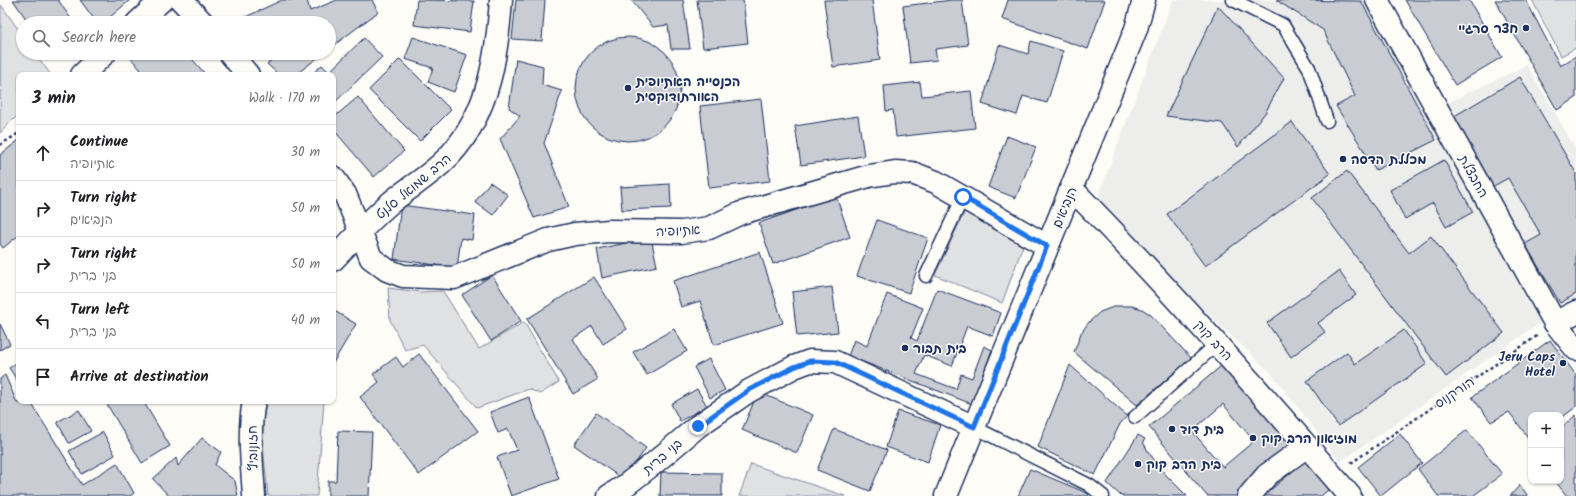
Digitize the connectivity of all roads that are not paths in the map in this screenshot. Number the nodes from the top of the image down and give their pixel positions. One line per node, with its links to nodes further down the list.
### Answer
1 (162, 0): 8 (street)
2 (181, 0): 9 (street)
3 (501, 0): 19 (street, הרב שמואל סלנט)
4 (1144, 0): 10 (street, הנביאים)
5 (1154, 0): 10 (street, הנביאים)
6 (1233, 0): 15 (lane)
7 (1377, 0): 24 (street, החבצלת)
8 (145, 16)
9 (196, 16)
10 (1136, 28): 17 (street, הנביאים)
11 (98, 60): 13 (street)
12 (236, 60): 14 (street)
13 (85, 72)
14 (246, 72)
15 (1328, 121)
16 (336, 182): 19 (street, אתיופיה)
17 (1072, 188): 20 (street, הנביאים); 25 (street, הרב קוק)
18 (963, 197): 19 (street, אתיופיה); 20 (street, אתיופיה); 22 (lane)
19 (360, 232): 21 (street)
20 (1047, 246): 29 (street, הנביאים)
21 (336, 257)
22 (926, 276)
23 (1576, 312): 24 (street)
24 (1555, 323): 26 (street, החבצלת)
25 (1218, 343): 28 (lane); 30 (street, הרב קוק)
26 (1576, 349)
27 (254, 404): 31 (street, חזונוביץ)
28 (1135, 417)
29 (974, 427): 32 (street, בני ברית); 33 (street, הנביאים); 34 (lane)
30 (1307, 446): 35 (street); 36 (street, הרב קוק)
31 (254, 496)
32 (609, 496)
33 (946, 496)
34 (1103, 496)
35 (1249, 496)
36 (1350, 496)

